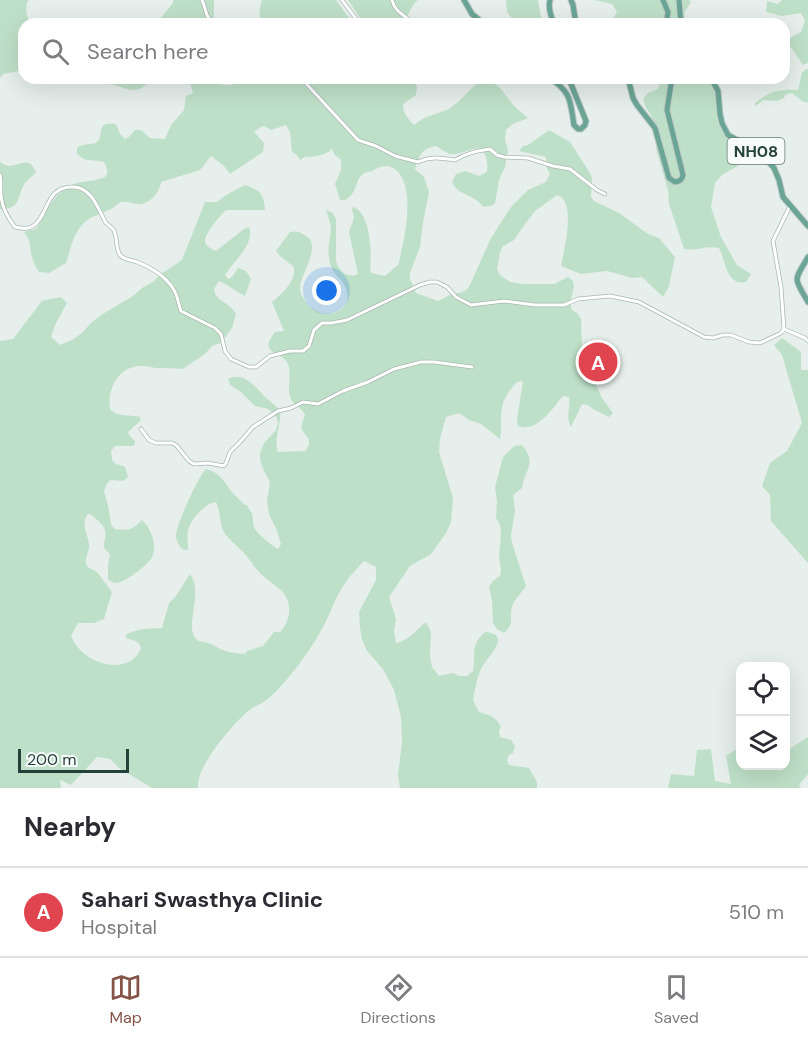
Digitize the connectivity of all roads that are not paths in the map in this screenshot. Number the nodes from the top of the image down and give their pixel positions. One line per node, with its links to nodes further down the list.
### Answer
1 (202, 0): 9 (street)
2 (342, 0): 10 (street)
3 (392, 0): 11 (street)
4 (464, 0): 12 (main road)
5 (550, 0): 13 (main road)
6 (571, 0): 14 (main road)
7 (663, 0): 15 (main road)
8 (679, 0): 16 (main road)
9 (208, 18)
10 (356, 18)
11 (408, 18)
12 (477, 18)
13 (552, 18)
14 (575, 18)
15 (667, 18)
16 (680, 18)
17 (307, 84): 24 (street)
18 (558, 84): 19 (main road)
19 (571, 84)
20 (630, 84): 21 (main road)
21 (671, 84)
22 (714, 84): 25 (main road, NH08)
23 (0, 174): 29 (street)
24 (605, 194)
25 (790, 205): 26 (main road, NH08); 29 (street)
26 (808, 225)
27 (808, 257): 28 (main road)
28 (808, 302)
29 (784, 329): 30 (street)
30 (808, 341)
31 (472, 367): 32 (street)
32 (141, 429)

